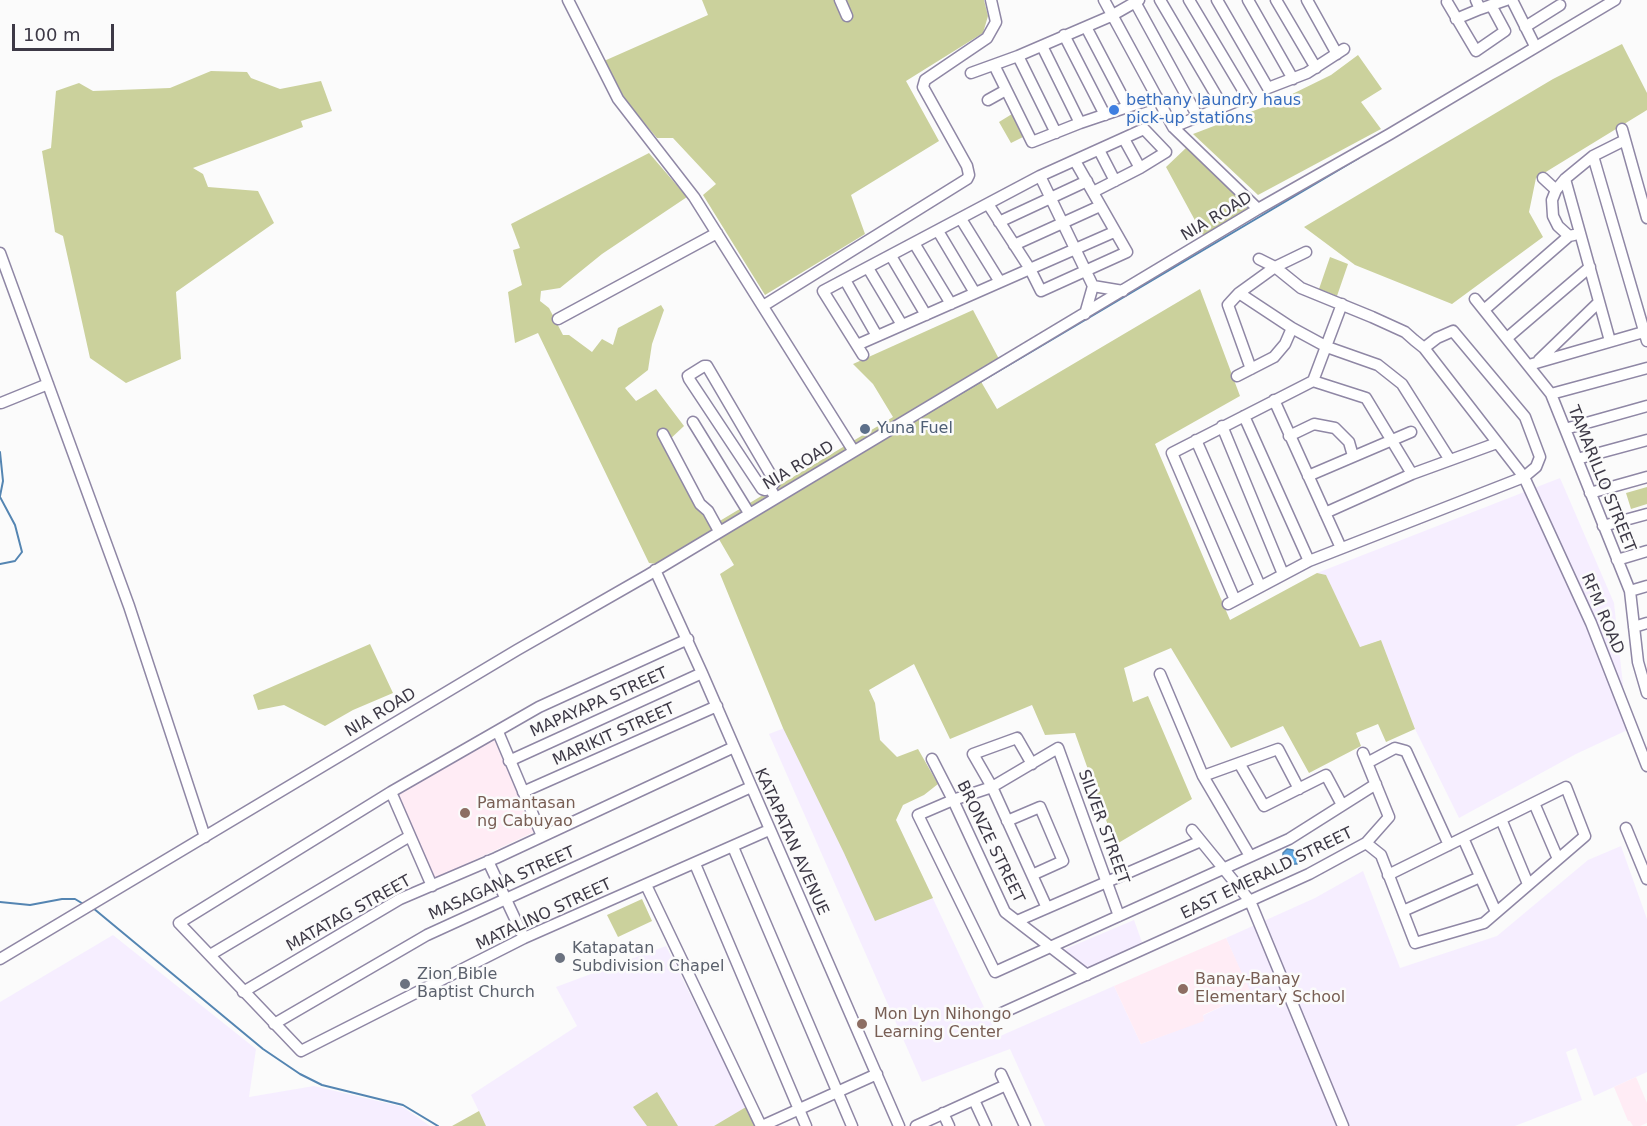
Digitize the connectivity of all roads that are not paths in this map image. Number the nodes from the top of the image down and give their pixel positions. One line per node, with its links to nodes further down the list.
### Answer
1 (568, 0): 63 (street)
2 (840, 0): 18 (street)
3 (991, 0): 87 (street)
4 (1104, 0): 19 (street)
5 (1160, 0): 35 (street)
6 (1189, 0): 35 (street)
7 (1217, 0): 30 (street)
8 (1248, 0): 30 (street)
9 (1276, 0): 28 (street)
10 (1307, 0): 28 (street)
11 (1506, 0): 17 (street)
12 (1512, 0): 22 (street)
13 (1615, 0): 25 (street, NIA ROAD)
14 (1137, 1): 19 (street); 37 (street)
15 (1448, 1): 20 (street)
16 (1560, 4): 22 (street)
17 (1483, 5): 20 (street); 20 (street)
18 (847, 16)
19 (1111, 16): 21 (street); 32 (street)
20 (1456, 19)
21 (1086, 27): 23 (street); 34 (street)
22 (1525, 27): 25 (street)
23 (1064, 35): 24 (street); 36 (street)
24 (1042, 46): 26 (street); 38 (street)
25 (1535, 46): 56 (street, NIA ROAD)
26 (1018, 56): 27 (street); 40 (street)
27 (994, 65): 29 (street); 31 (street)
28 (1316, 68): 30 (street)
29 (971, 73)
30 (1293, 79)
31 (1006, 90): 33 (street); 40 (street)
32 (1157, 97): 34 (street); 39 (street)
33 (988, 100)
34 (1128, 107): 36 (street)
35 (1223, 107): 37 (street)
36 (1105, 115): 38 (street)
37 (1198, 117): 39 (street)
38 (1080, 123): 40 (street)
39 (1173, 127): 56 (street)
40 (1056, 133)
41 (1124, 139): 42 (street); 45 (street); 45 (street)
42 (1099, 150): 44 (street); 50 (street)
43 (1593, 156): 48 (street); 57 (street); 94 (street)
44 (1075, 161): 46 (street); 49 (street)
45 (1140, 168): 50 (street)
46 (1040, 177): 53 (street); 54 (street)
47 (1543, 178): 51 (street)
48 (1565, 179): 51 (street); 64 (street)
49 (1087, 181): 52 (street); 53 (street)
50 (1115, 181): 52 (street)
51 (1556, 190): 64 (street)
52 (1093, 192): 55 (street)
53 (1051, 198): 59 (street); 60 (street)
54 (988, 204): 58 (street); 59 (street)
55 (1100, 206): 60 (street); 62 (street)
56 (1258, 209): 80 (street, NIA ROAD)
57 (1647, 218)
58 (961, 219): 61 (street); 78 (street)
59 (999, 222): 66 (street)
60 (1062, 223): 66 (street); 67 (street)
61 (938, 231): 65 (street); 81 (street)
62 (1114, 232): 67 (street); 76 (street)
63 (717, 234): 87 (street); 91 (street)
64 (1575, 234): 74 (street); 88 (street)
65 (914, 243): 70 (street); 85 (street)
66 (1014, 245): 75 (street)
67 (1075, 249): 75 (street); 76 (street)
68 (1306, 252): 73 (street)
69 (0, 253): 105 (street)
70 (891, 255): 72 (street); 90 (street)
71 (1259, 260): 73 (street, RFM ROAD)
72 (868, 267): 77 (street); 92 (street)
73 (1275, 267): 82 (street); 86 (street, RFM ROAD)
74 (1590, 267): 84 (street); 96 (street)
75 (1030, 269): 76 (street); 78 (street)
76 (1085, 271): 79 (street)
77 (845, 280): 95 (street); 95 (street)
78 (1000, 282): 81 (street)
79 (1093, 286): 80 (street); 89 (street)
80 (1123, 291): 89 (street, NIA ROAD)
81 (975, 293): 85 (street)
82 (1239, 293): 93 (street); 102 (street)
83 (1475, 299): 88 (street, TAMARILLO STREET)
84 (1599, 302): 97 (street); 100 (street)
85 (951, 304): 90 (street)
86 (1342, 304): 98 (street); 99 (street, RFM ROAD)
87 (763, 306): 123 (street)
88 (1484, 310): 96 (street, TAMARILLO STREET)
89 (1085, 314): 123 (street, NIA ROAD)
90 (926, 315): 92 (street)
91 (558, 319)
92 (902, 326): 95 (street)
93 (1292, 328): 98 (street); 102 (street)
94 (1646, 335): 97 (street)
95 (878, 336)
96 (1507, 338): 100 (street, TAMARILLO STREET)
97 (1610, 341): 100 (street)
98 (1327, 346): 104 (street); 125 (street)
99 (1424, 348): 122 (street, RFM ROAD); 129 (street)
100 (1532, 364): 106 (street, TAMARILLO STREET)
101 (1647, 368): 106 (street)
102 (1251, 369): 103 (street)
103 (1237, 376)
104 (1313, 381): 107 (street); 121 (street)
105 (48, 384): 108 (street); 179 (street)
106 (1551, 394): 114 (street, TAMARILLO STREET)
107 (1274, 400): 110 (street); 117 (street)
108 (1, 403)
109 (1647, 405): 114 (street)
110 (1244, 416): 112 (street); 141 (street)
111 (693, 422): 133 (street)
112 (1222, 426): 119 (street); 143 (street)
113 (743, 429): 118 (street); 118 (street); 131 (street)
114 (1565, 429): 126 (street, TAMARILLO STREET)
115 (1411, 432): 121 (street)
116 (663, 434): 137 (street)
117 (1289, 436): 124 (street); 128 (street)
118 (729, 437): 131 (street)
119 (1197, 440): 144 (street); 144 (street)
120 (1647, 440): 126 (street)
121 (1393, 441): 124 (street); 127 (street)
122 (1497, 443): 125 (street); 129 (street, RFM ROAD)
123 (853, 450): 131 (street, NIA ROAD)
124 (1353, 456): 128 (street)
125 (1450, 459): 127 (street)
126 (1577, 459): 132 (street, TAMARILLO STREET)
127 (1412, 474): 134 (street)
128 (1308, 476): 134 (street)
129 (1524, 477): 138 (street); 161 (street, RFM ROAD)
130 (1647, 477): 132 (street)
131 (772, 493): 133 (street, NIA ROAD)
132 (1590, 493): 136 (street, TAMARILLO STREET)
133 (749, 513): 137 (street, NIA ROAD)
134 (1324, 513): 138 (street)
135 (1647, 514): 136 (street)
136 (1603, 526): 140 (street, TAMARILLO STREET)
137 (719, 531): 142 (street, NIA ROAD)
138 (1341, 548): 141 (street)
139 (1647, 552): 140 (street)
140 (1617, 560): 146 (street, TAMARILLO STREET)
141 (1309, 561): 143 (street)
142 (656, 570): 149 (street, KATAPATAN AVENUE); 179 (street, NIA ROAD)
143 (1283, 574): 144 (street)
144 (1260, 586)
145 (1647, 586): 146 (street)
146 (1630, 591): 148 (street, TAMARILLO STREET)
147 (1647, 623): 148 (street)
148 (1634, 627): 150 (street, TAMARILLO STREET)
149 (688, 639): 151 (street, KATAPATAN AVENUE); 155 (street)
150 (1642, 661): 153 (street, TAMARILLO STREET)
151 (702, 673): 154 (street, KATAPATAN AVENUE); 158 (street, MAPAYAPA STREET)
152 (1160, 674): 162 (street)
153 (1647, 693)
154 (717, 706): 156 (street, KATAPATAN AVENUE); 168 (street, MARIKIT STREET)
155 (498, 732): 158 (street); 167 (street)
156 (734, 747): 164 (street, KATAPATAN AVENUE); 178 (street, MATATAG STREET)
157 (932, 759): 169 (street, BRONZE STREET)
158 (509, 761): 168 (street)
159 (1239, 763): 162 (street); 166 (street); 166 (street)
160 (1032, 764): 165 (street); 165 (street); 194 (street, SILVER STREET)
161 (1647, 766)
162 (1203, 776): 185 (street)
163 (1376, 784): 171 (street); 182 (street, EAST EMERALD STREET); 183 (street, EAST EMERALD STREET)
164 (751, 787): 175 (street, KATAPATAN AVENUE); 198 (street, MASAGANA STREET)
165 (992, 787): 169 (street); 173 (street)
166 (1299, 789): 171 (street)
167 (391, 792): 177 (street); 207 (street)
168 (523, 792): 178 (street)
169 (953, 800): 204 (street, BRONZE STREET); 206 (street)
170 (1533, 803): 172 (street); 186 (street); 186 (street)
171 (1342, 805): 185 (street)
172 (1502, 819): 180 (street); 195 (street)
173 (1007, 821): 190 (street); 190 (street)
174 (1626, 828): 193 (street)
175 (769, 830): 184 (street, MATALINO STREET); 213 (street, KATAPATAN AVENUE)
176 (1192, 830): 181 (street)
177 (410, 836): 197 (street); 207 (street)
178 (542, 836): 187 (street, MATATAG STREET)
179 (205, 837): 208 (street, NIA ROAD)
180 (1463, 838): 183 (street); 192 (street)
181 (1201, 841): 189 (street); 194 (street)
182 (1366, 843): 191 (street); 199 (street, EAST EMERALD STREET)
183 (1449, 845): 191 (street)
184 (733, 847): 188 (street, MATALINO STREET); 216 (street)
185 (1250, 856): 189 (street)
186 (1557, 859): 195 (street)
187 (488, 861): 197 (street, MATATAG STREET); 198 (street)
188 (694, 864): 196 (street, MATALINO STREET); 218 (street)
189 (1223, 869): 199 (street); 203 (street)
190 (1032, 875): 200 (street)
191 (1389, 875): 201 (street)
192 (1480, 877): 201 (street); 202 (street)
193 (1647, 879)
194 (1107, 882): 200 (street); 203 (street, SILVER STREET)
195 (1528, 884): 202 (street)
196 (646, 885): 205 (street, MATALINO STREET); 220 (street)
197 (432, 886): 210 (street, MATATAG STREET)
198 (506, 900): 205 (street); 212 (street, MASAGANA STREET)
199 (1250, 902): 209 (street, EAST EMERALD STREET); 228 (street)
200 (1047, 908): 204 (street)
201 (1403, 911): 202 (street)
202 (1496, 912)
203 (1119, 916): 206 (street)
204 (1017, 921): 206 (street, BRONZE STREET)
205 (524, 938): 212 (street, MATALINO STREET)
206 (1050, 947): 209 (street, BRONZE STREET)
207 (210, 955): 210 (street)
208 (0, 959)
209 (1087, 975): 211 (street, EAST EMERALD STREET)
210 (243, 992): 212 (street)
211 (1002, 1013)
212 (274, 1024)
213 (877, 1074): 216 (street); 223 (street, KATAPATAN AVENUE)
214 (1001, 1074): 215 (street)
215 (1006, 1085): 217 (street); 227 (street)
216 (837, 1092): 218 (street); 222 (street)
217 (974, 1100): 219 (street); 226 (street)
218 (799, 1109): 220 (street); 221 (street)
219 (943, 1113): 224 (street); 225 (street)
220 (761, 1126)
221 (806, 1126)
222 (852, 1126)
223 (899, 1126)
224 (916, 1126)
225 (949, 1126)
226 (986, 1126)
227 (1025, 1126)
228 (1343, 1126)

